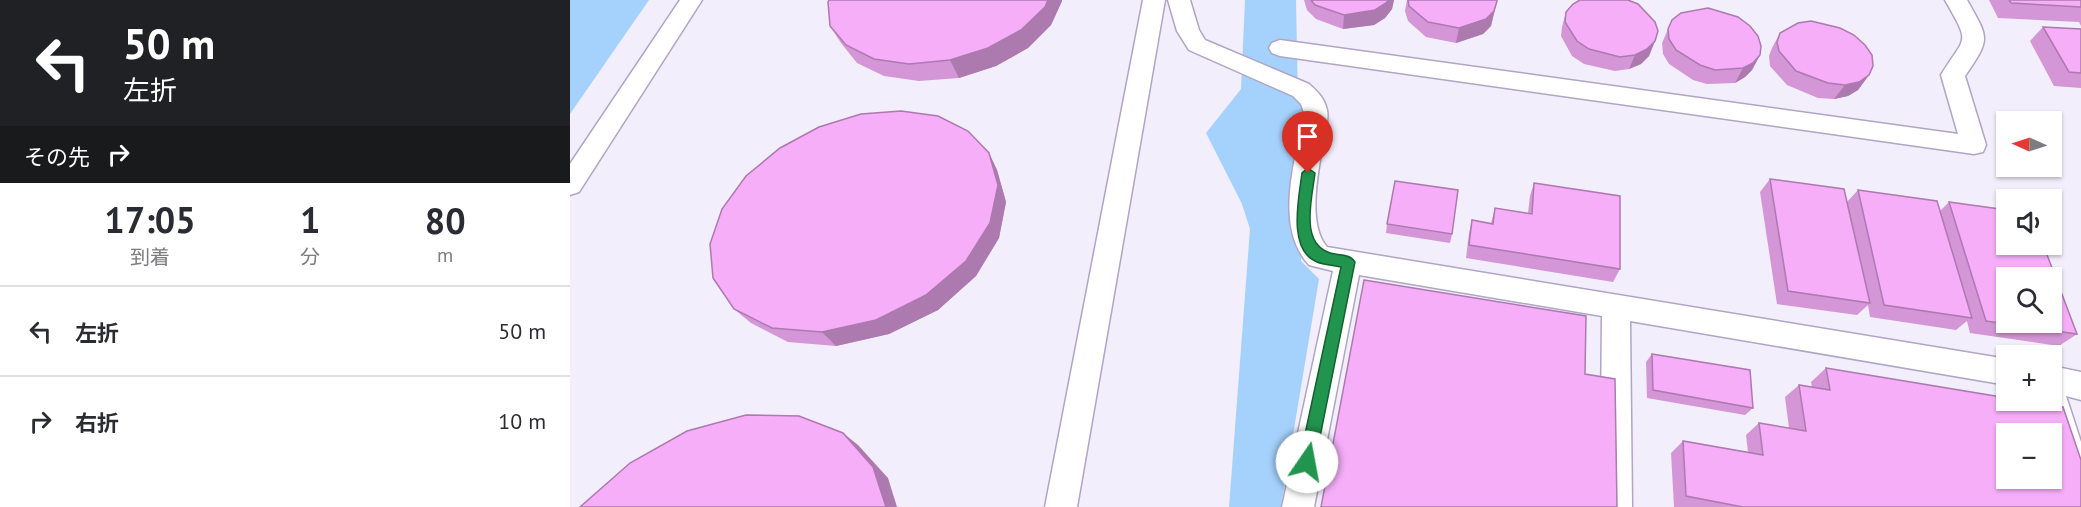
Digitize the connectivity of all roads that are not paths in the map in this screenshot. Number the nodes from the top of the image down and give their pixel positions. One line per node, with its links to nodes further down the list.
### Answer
1 (691, 0): 6 (street)
2 (1154, 0): 14 (street)
3 (1179, 0): 7 (street)
4 (1956, 0): 5 (street)
5 (1280, 48)
6 (570, 184)
7 (1348, 262): 8 (street); 15 (street)
8 (1616, 307): 9 (street); 16 (street)
9 (1996, 370)
10 (2062, 382): 11 (street)
11 (2081, 386)
12 (2056, 411): 13 (street)
13 (2081, 491)
14 (1061, 507)
15 (1298, 507)
16 (1616, 507)

